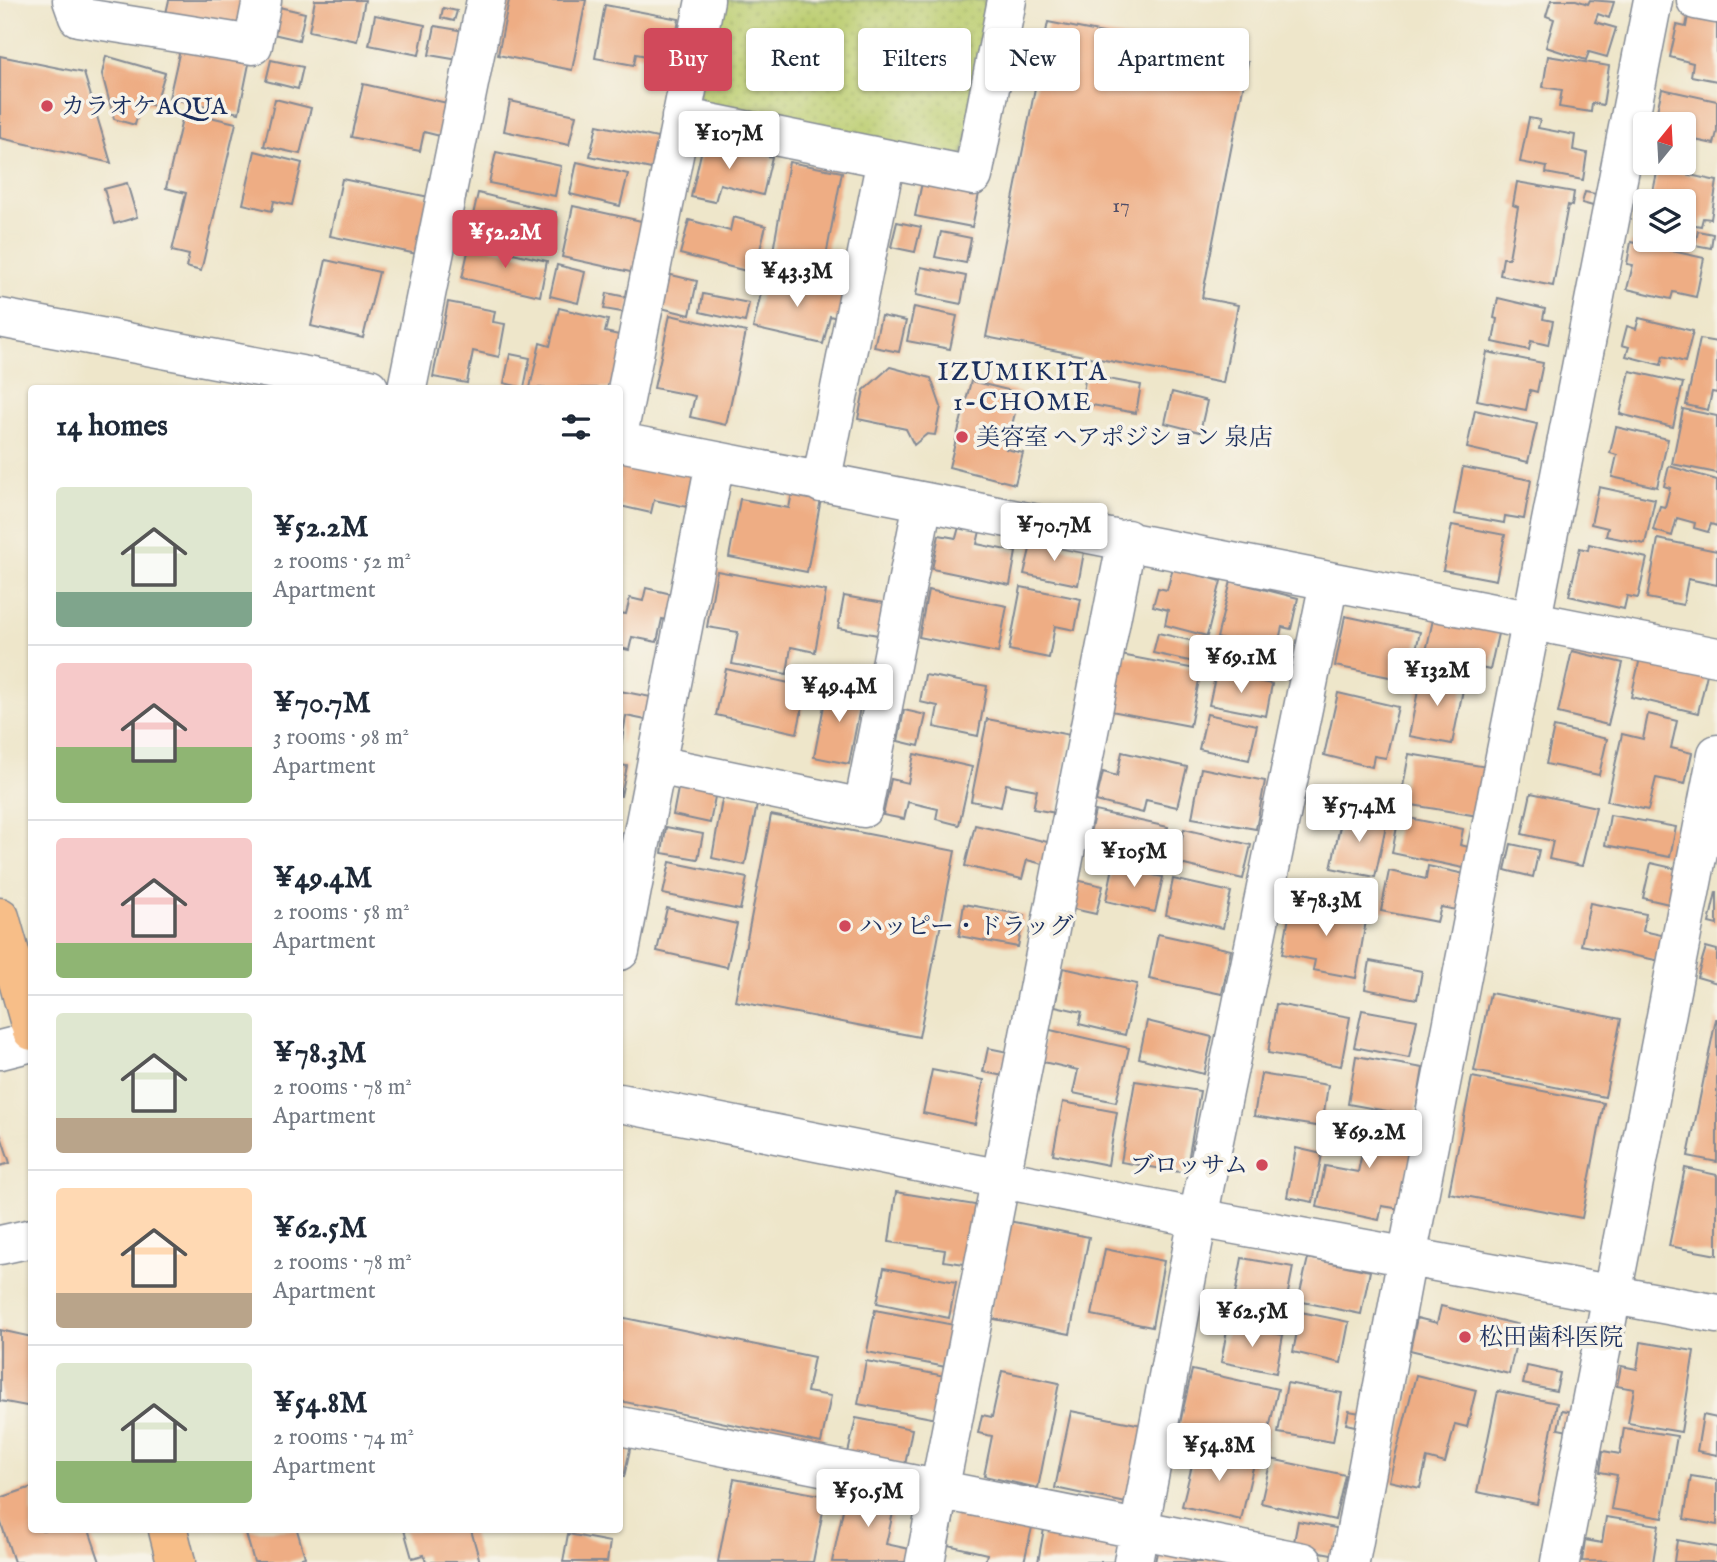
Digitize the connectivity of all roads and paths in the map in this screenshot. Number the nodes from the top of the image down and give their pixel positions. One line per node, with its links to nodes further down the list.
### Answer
1 (72, 0): 2 (street)
2 (262, 0)
3 (486, 0): 13 (street)
4 (705, 0): 9 (street)
5 (1007, 0): 10 (street)
6 (1653, 0): 21 (street)
7 (1696, 0): 8 (street)
8 (1717, 4)
9 (681, 117): 10 (street); 14 (street)
10 (887, 159): 17 (street)
11 (0, 318): 12 (street)
12 (343, 385)
13 (408, 385)
14 (623, 410)
15 (623, 443): 16 (street)
16 (715, 462): 17 (street); 24 (street)
17 (821, 483): 18 (street)
18 (923, 502): 19 (street); 24 (street)
19 (1127, 540): 20 (street); 30 (street)
20 (1329, 582): 21 (street); 31 (street)
21 (1533, 621): 22 (street); 35 (street)
22 (1717, 656)
23 (1717, 754): 37 (street)
24 (657, 765): 26 (street)
25 (0, 917): 27 (main road)
26 (623, 936)
27 (20, 1009): 28 (street)
28 (0, 1050)
29 (623, 1104): 30 (street)
30 (1001, 1179): 31 (street); 40 (street)
31 (1198, 1218): 35 (street); 42 (street)
32 (28, 1239): 33 (street)
33 (0, 1245)
34 (28, 1257): 36 (street)
35 (1407, 1257): 37 (street); 46 (street)
36 (0, 1262)
37 (1612, 1294): 38 (street); 47 (street)
38 (1717, 1314)
39 (623, 1427): 40 (street)
40 (939, 1490): 42 (street); 44 (street)
41 (169, 1533): 43 (main road)
42 (1136, 1545): 45 (street)
43 (176, 1562)
44 (925, 1562)
45 (1303, 1562)
46 (1350, 1562)
47 (1560, 1562)

